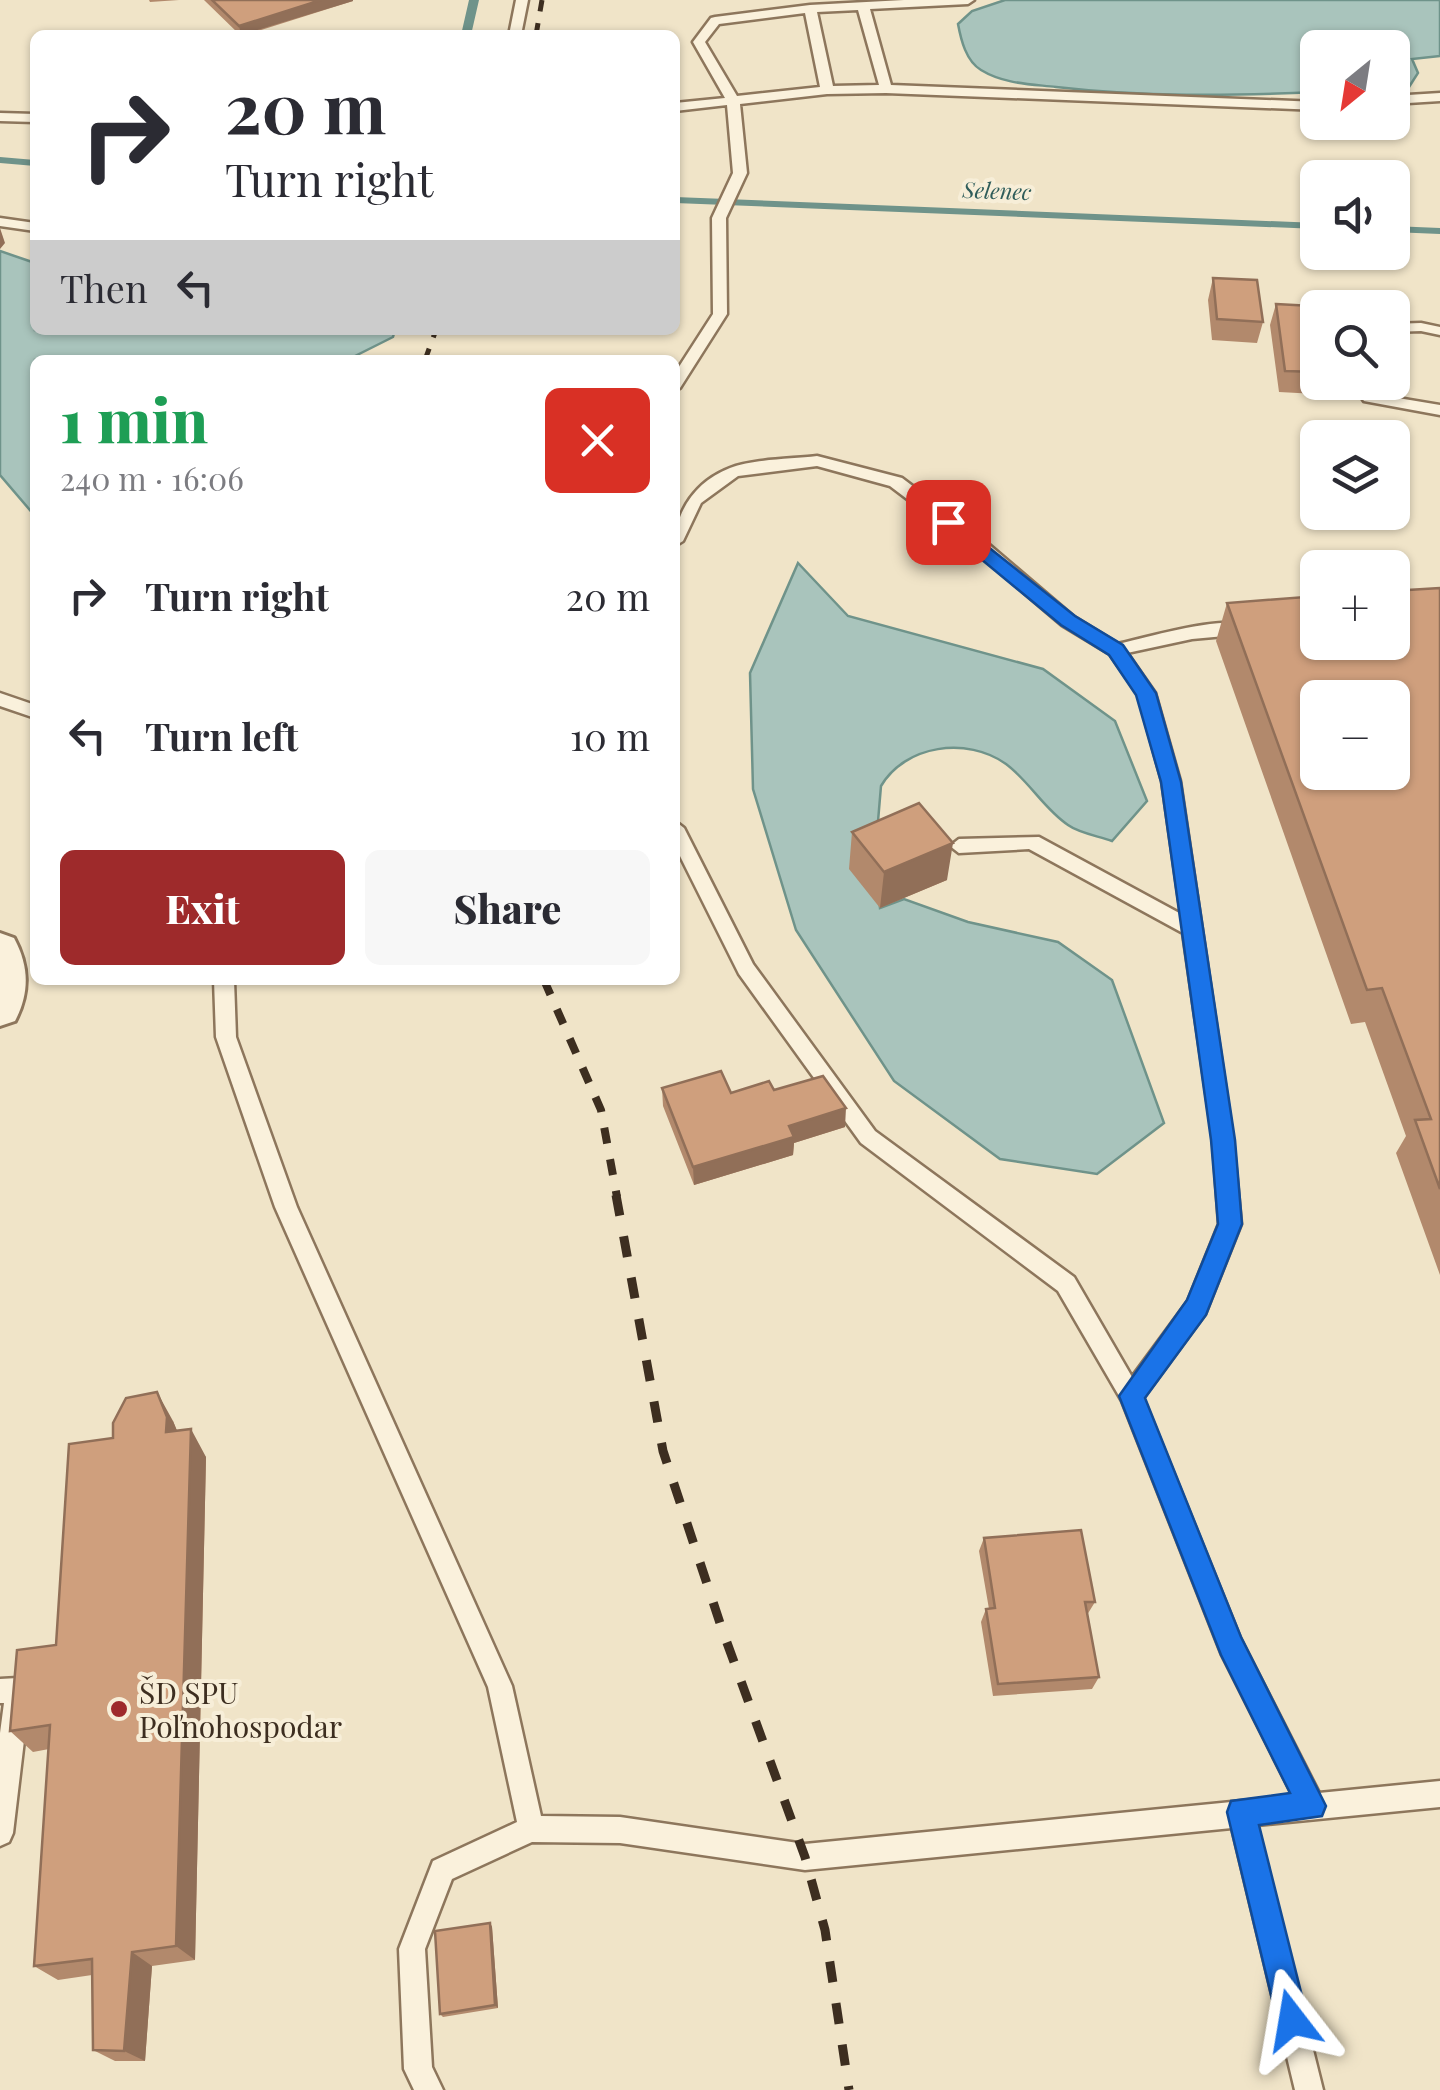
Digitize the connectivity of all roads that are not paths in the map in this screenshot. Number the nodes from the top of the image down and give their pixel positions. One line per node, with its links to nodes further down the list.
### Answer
1 (522, 0): 5 (lane)
2 (968, 0): 3 (lane)
3 (864, 6): 4 (lane); 6 (lane)
4 (810, 9): 7 (lane); 10 (lane)
5 (516, 30)
6 (886, 89): 7 (lane); 11 (lane)
7 (827, 90): 10 (lane)
8 (1440, 97): 9 (lane)
9 (1410, 99)
10 (733, 100): 12 (lane); 19 (lane)
11 (1300, 105)
12 (680, 106)
13 (0, 117): 14 (lane)
14 (30, 118)
15 (0, 222): 16 (lane)
16 (30, 226)
17 (1410, 327): 18 (lane)
18 (1440, 331)
19 (680, 377)
20 (1381, 400): 21 (lane)
21 (1440, 410)
22 (680, 531): 24 (lane)
23 (1264, 627): 24 (lane)
24 (1116, 650): 29 (lane)
25 (0, 699): 26 (lane)
26 (30, 710)
27 (680, 841): 33 (lane)
28 (958, 846): 29 (lane)
29 (1192, 929): 33 (lane)
30 (0, 948): 32 (street)
31 (224, 985): 38 (lane)
32 (0, 1009)
33 (1132, 1396): 36 (lane)
34 (0, 1691): 39 (lane)
35 (1440, 1794): 36 (lane)
36 (1312, 1806): 37 (lane)
37 (1241, 1812): 38 (lane); 41 (lane)
38 (531, 1829): 40 (lane)
39 (0, 1833)
40 (430, 2090)
41 (1309, 2090)

